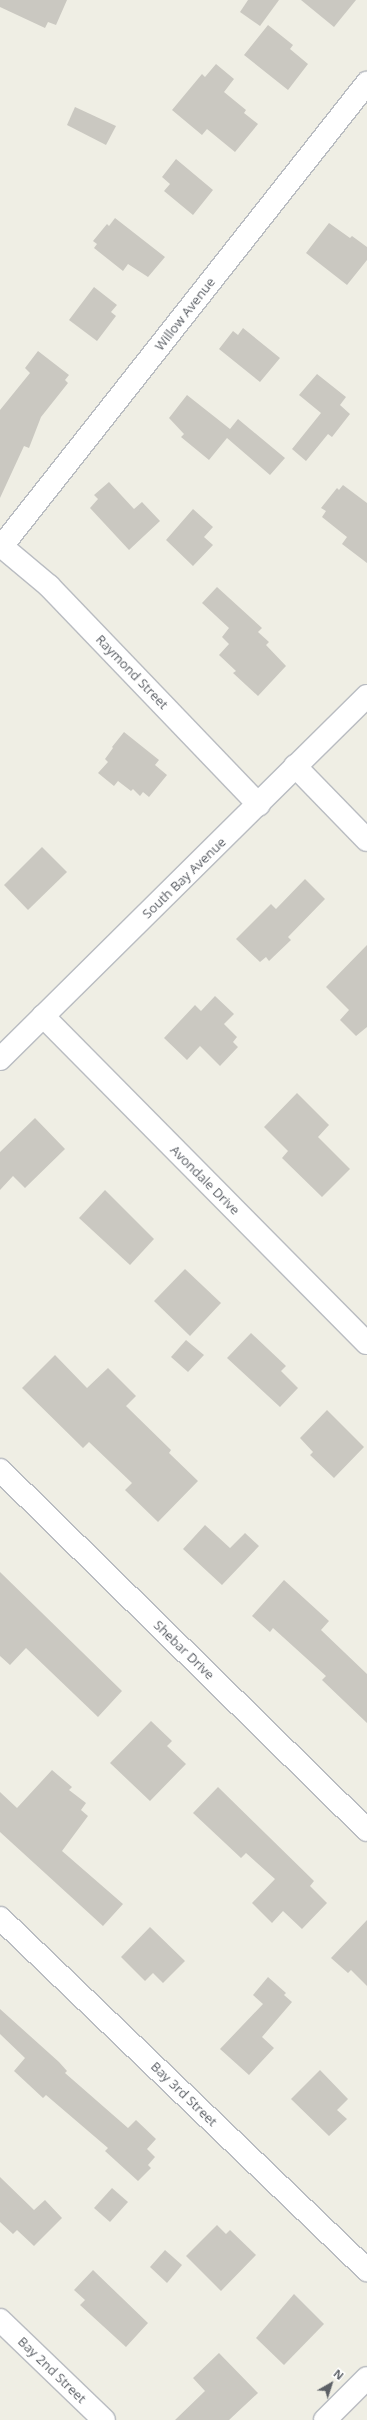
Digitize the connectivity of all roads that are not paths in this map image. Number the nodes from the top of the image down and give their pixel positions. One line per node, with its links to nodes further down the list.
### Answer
1 (367, 82): 2 (street, Willow Avenue)
2 (1, 546): 5 (street, Raymond Street)
3 (367, 696): 4 (street, South Bay Avenue)
4 (295, 766): 5 (street, South Bay Avenue); 6 (street)
5 (259, 805): 7 (street, South Bay Avenue)
6 (367, 840)
7 (43, 1016): 8 (street, South Bay Avenue); 9 (street, Avondale Drive)
8 (0, 1059)
9 (367, 1343)
10 (0, 1470): 11 (street, Shebar Drive)
11 (367, 1830)
12 (0, 1918): 13 (street, Bay 3rd Street)
13 (367, 2270)
14 (0, 2320): 16 (street, Bay 2nd Street)
15 (367, 2378): 17 (street)
16 (104, 2420)
17 (325, 2420)

